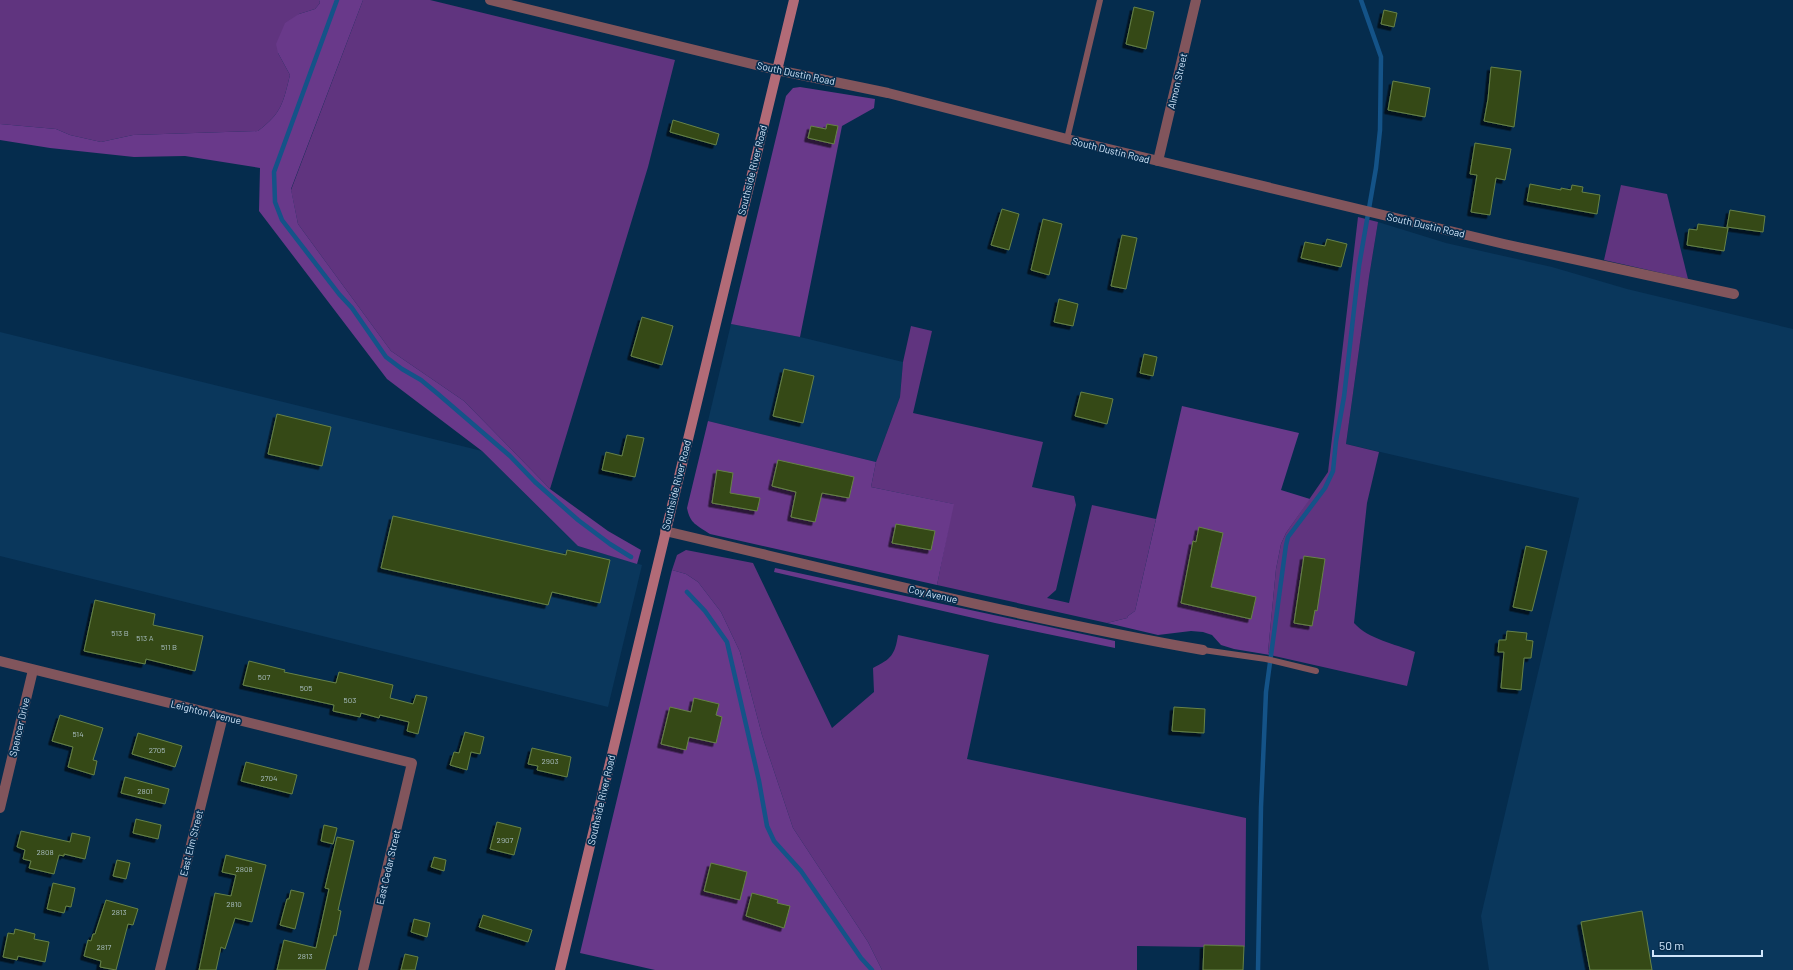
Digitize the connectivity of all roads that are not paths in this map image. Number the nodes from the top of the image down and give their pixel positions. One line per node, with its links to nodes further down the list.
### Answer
1 (490, 0): 5 (street, South Dustin Road)
2 (794, 0): 5 (main road, Southside River Road)
3 (1100, 0): 6 (lane)
4 (1196, 0): 7 (street, Almon Street)
5 (777, 70): 6 (street, South Dustin Road); 9 (main road, Southside River Road)
6 (1067, 139): 7 (street, South Dustin Road)
7 (1158, 161): 8 (street, South Dustin Road)
8 (1734, 294)
9 (665, 531): 10 (street, Coy Avenue); 19 (main road, Southside River Road)
10 (1203, 650): 13 (lane)
11 (0, 661): 12 (street, Leighton Avenue)
12 (33, 670): 14 (street, Leighton Avenue); 16 (street, Spencer Drive)
13 (1316, 671)
14 (223, 716): 15 (street, Leighton Avenue); 17 (street, East Elm Street)
15 (412, 763): 18 (street, East Cedar Street)
16 (0, 808)
17 (160, 970)
18 (363, 970)
19 (560, 970)

